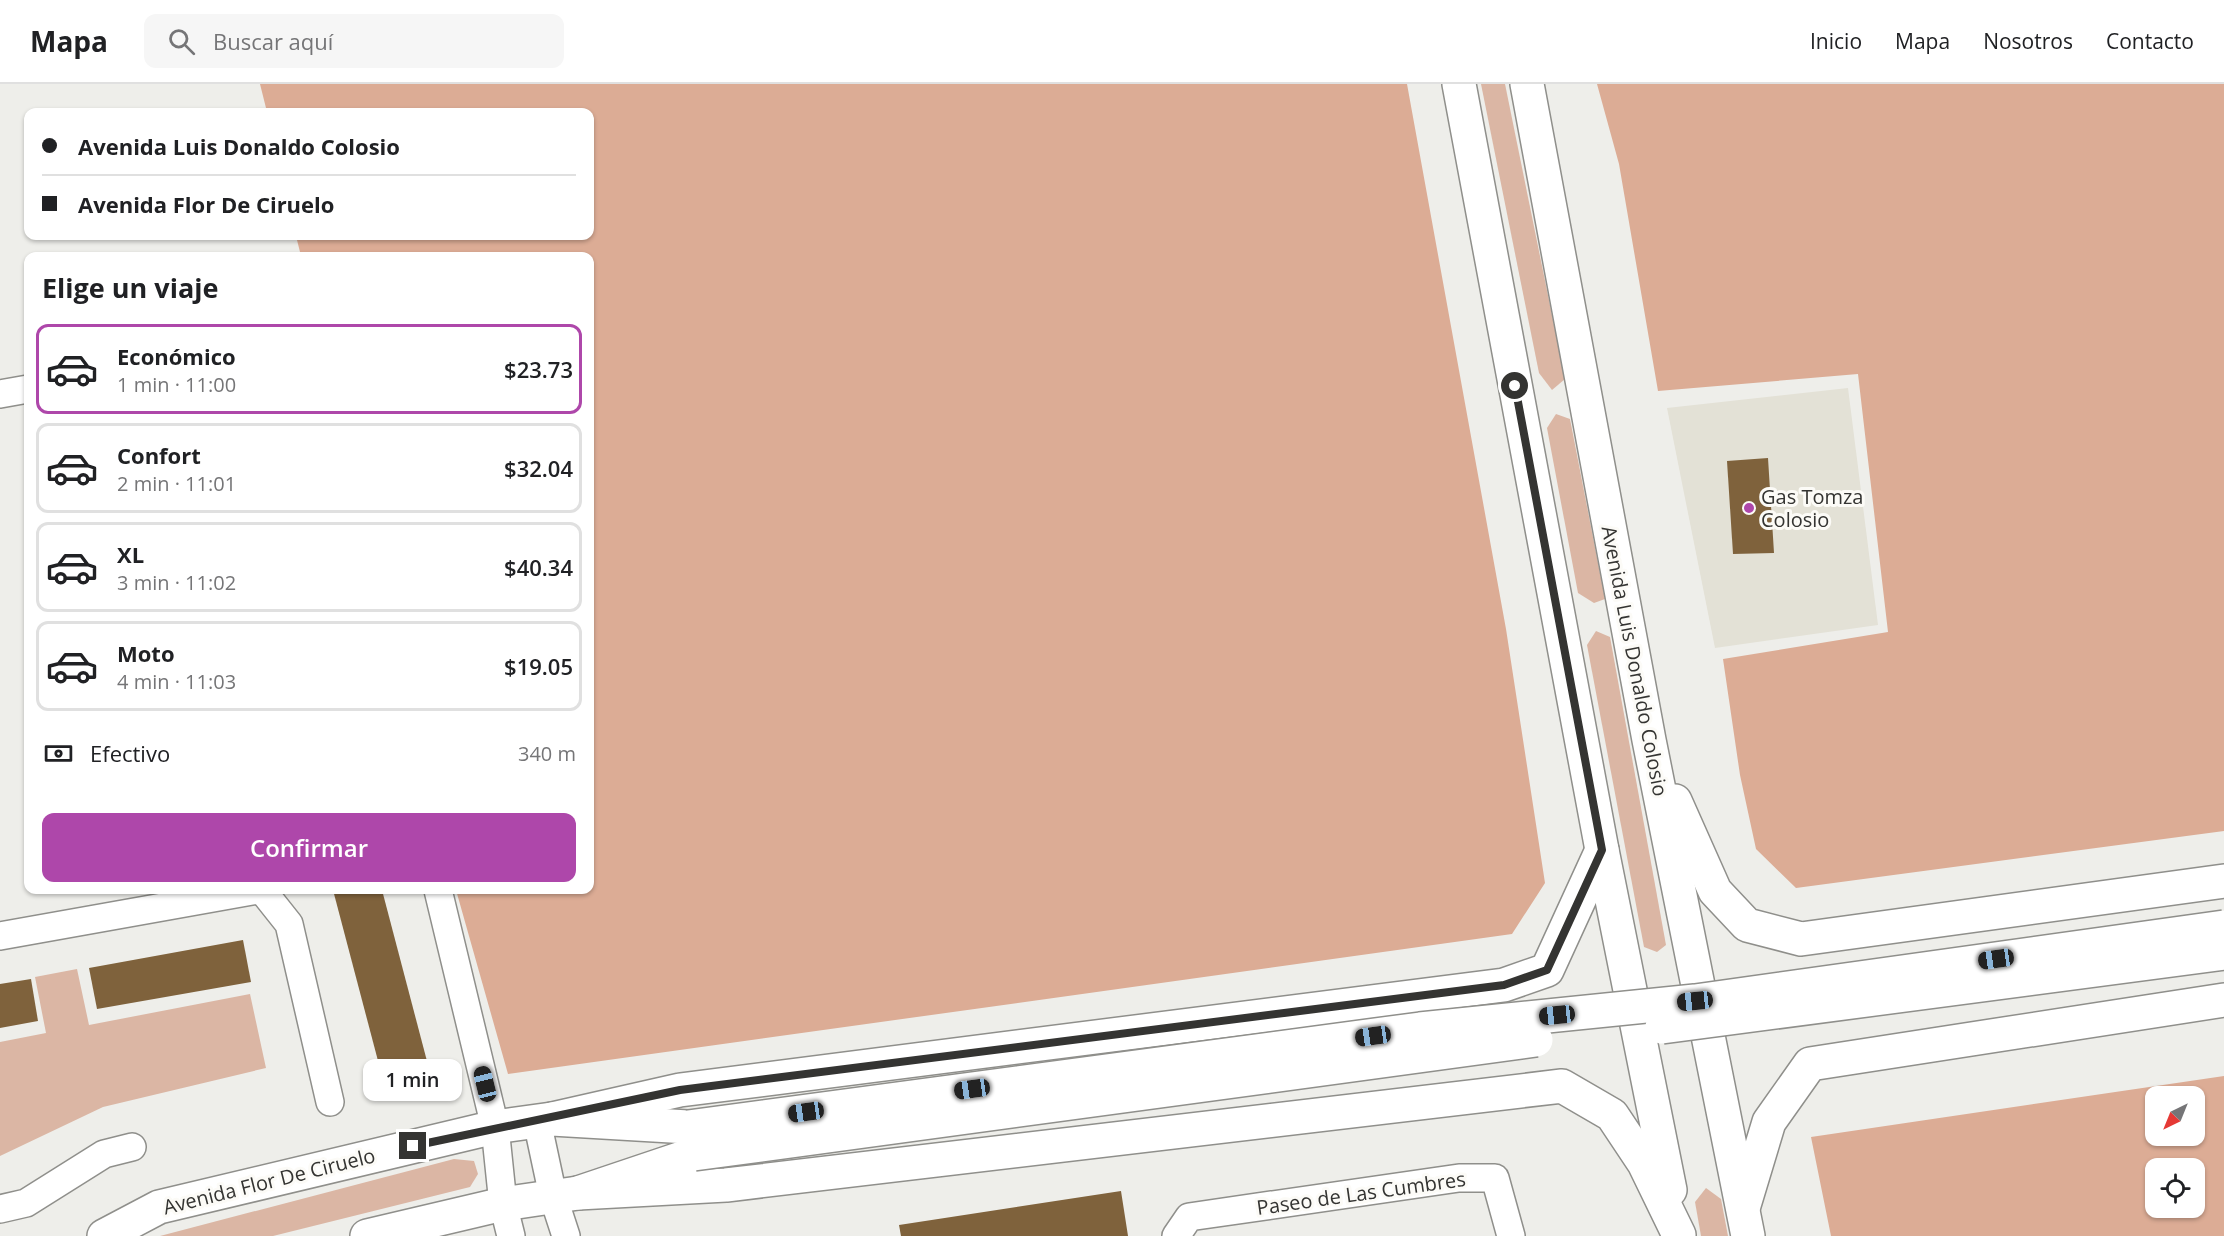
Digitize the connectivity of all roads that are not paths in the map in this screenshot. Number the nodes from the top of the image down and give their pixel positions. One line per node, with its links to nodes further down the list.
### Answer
1 (1459, 84): 6 (main road)
2 (1527, 84): 5 (main road, Avenida Luis Donaldo Colosio)
3 (24, 390): 4 (street)
4 (0, 394)
5 (1649, 741): 7 (main road); 23 (main road, Avenida Luis Donaldo Colosio)
6 (1602, 850): 16 (main road); 24 (main road)
7 (2224, 881)
8 (237, 894): 12 (street)
9 (263, 894): 15 (street)
10 (439, 894): 17 (street)
11 (2224, 927): 18 (main road, bridge)
12 (0, 936)
13 (2224, 953): 18 (main road, bridge)
14 (2224, 1000): 23 (main road)
15 (330, 1102)
16 (544, 1120): 17 (main road, Avenida Flor De Ciruelo); 18 (main road, Avenida Flor De Ciruelo); 20 (street)
17 (495, 1127): 21 (street); 25 (main road, Avenida Flor De Ciruelo)
18 (691, 1141): 20 (main road)
19 (132, 1147): 22 (street)
20 (566, 1195): 21 (main road); 24 (main road); 28 (street)
21 (503, 1204): 26 (main road); 27 (street)
22 (0, 1209)
23 (1745, 1223)
24 (1679, 1235)
25 (104, 1236)
26 (367, 1236)
27 (511, 1236)
28 (566, 1236)
29 (1176, 1236): 30 (street, Paseo de Las Cumbres)
30 (1510, 1236)

